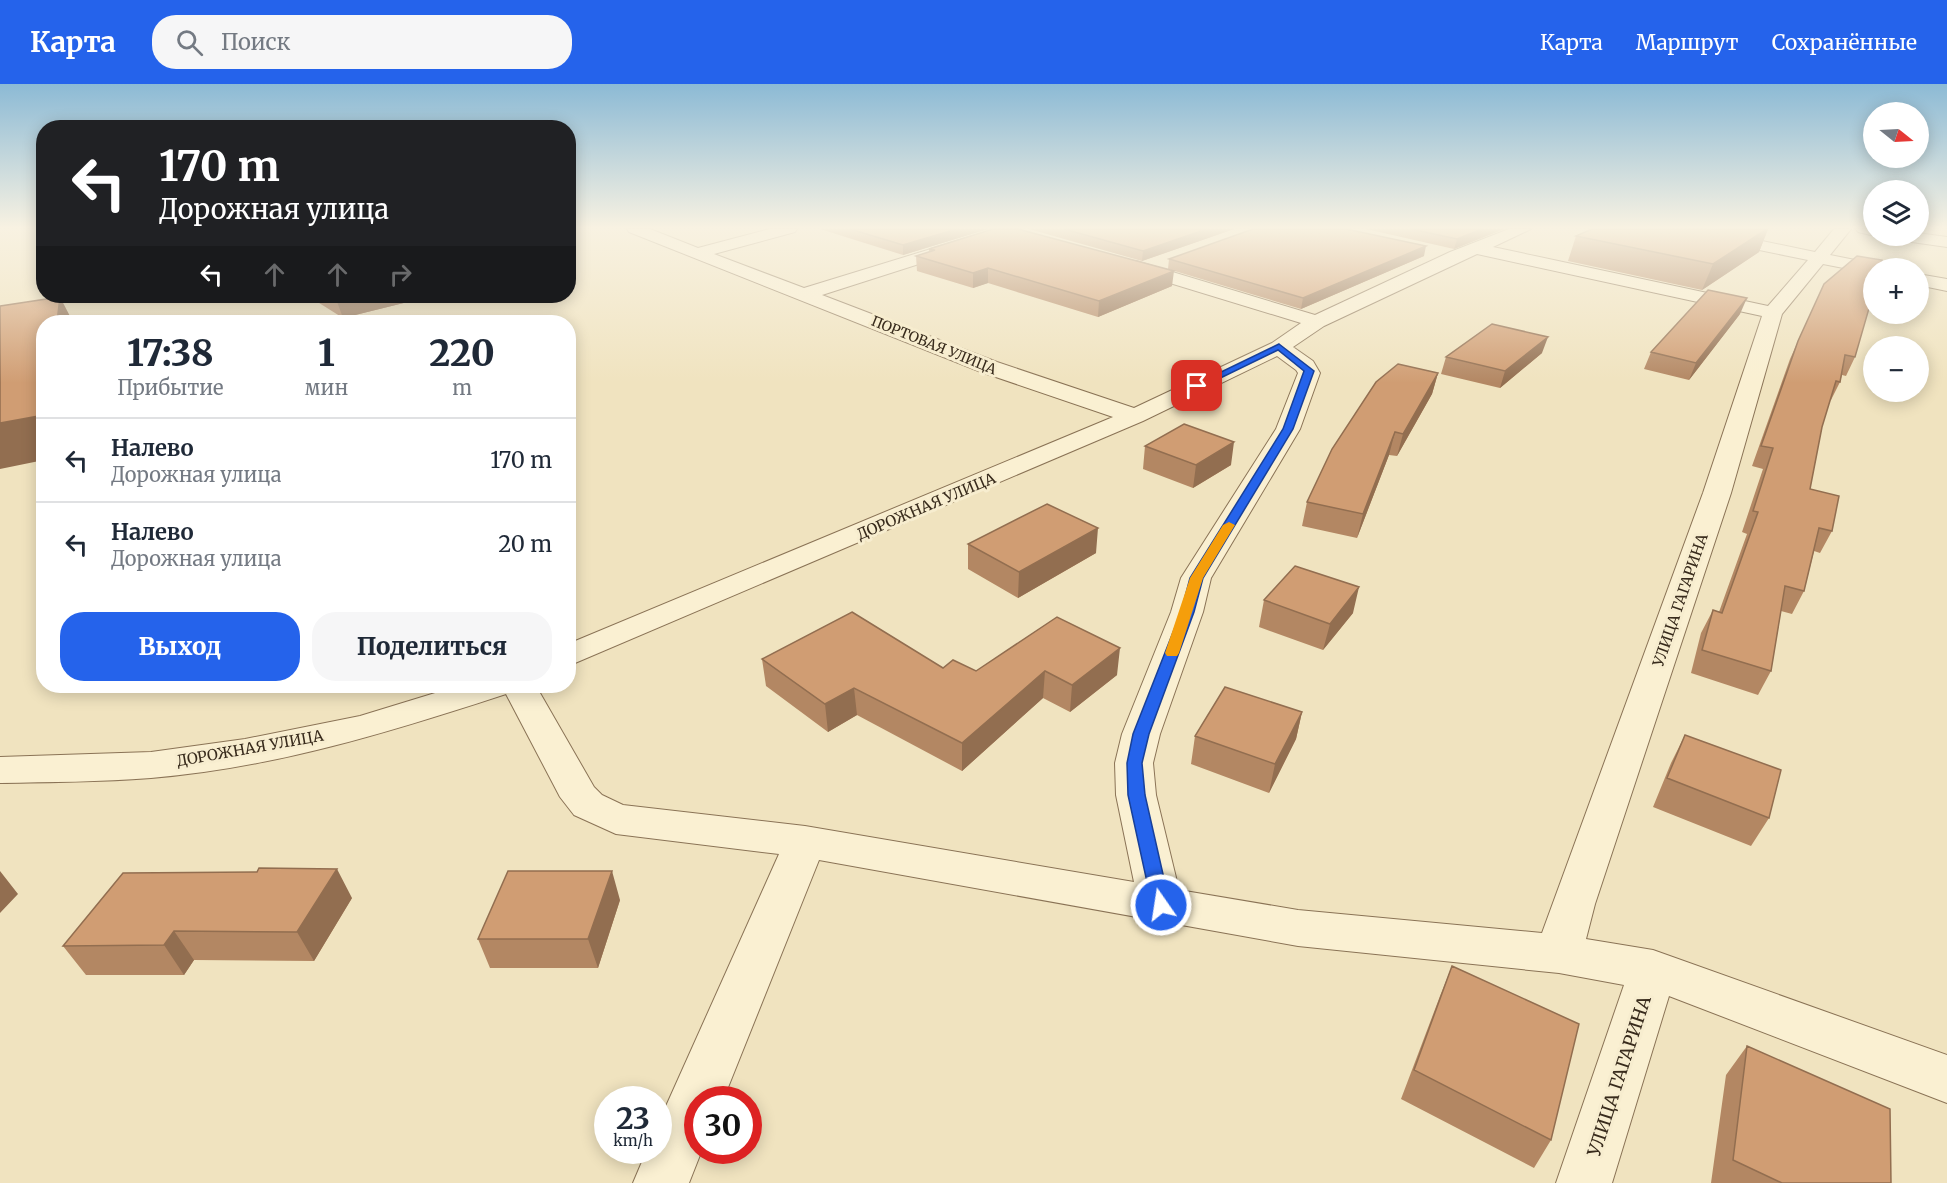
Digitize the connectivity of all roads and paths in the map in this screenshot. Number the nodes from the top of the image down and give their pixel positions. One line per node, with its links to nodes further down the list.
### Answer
1 (770, 280): 9 (street, ПОРТОВАЯ УЛИЦА)
2 (853, 280): 9 (street)
3 (1180, 280): 11 (street)
4 (1400, 280): 11 (street, ДОРОЖНАЯ УЛИЦА)
5 (1603, 280): 10 (street)
6 (1800, 280): 10 (street, УЛИЦА ГАГАРИНА)
7 (1929, 281): 8 (street)
8 (1947, 285)
9 (806, 294): 13 (street, ПОРТОВАЯ УЛИЦА)
10 (1773, 313): 20 (street, УЛИЦА ГАГАРИНА)
11 (1317, 322): 12 (street, ДОРОЖНАЯ УЛИЦА)
12 (1279, 347): 13 (street, ДОРОЖНАЯ УЛИЦА); 19 (street)
13 (1135, 416): 14 (street, ДОРОЖНАЯ УЛИЦА)
14 (576, 653)
15 (472, 693): 17 (street, ДОРОЖНАЯ УЛИЦА)
16 (523, 693): 18 (street)
17 (0, 770)
18 (805, 842): 19 (street); 23 (street)
19 (1161, 905): 20 (street)
20 (1559, 954): 21 (street)
21 (1653, 969): 22 (street); 24 (street, УЛИЦА ГАГАРИНА)
22 (1947, 1079)
23 (661, 1183)
24 (1584, 1183)

